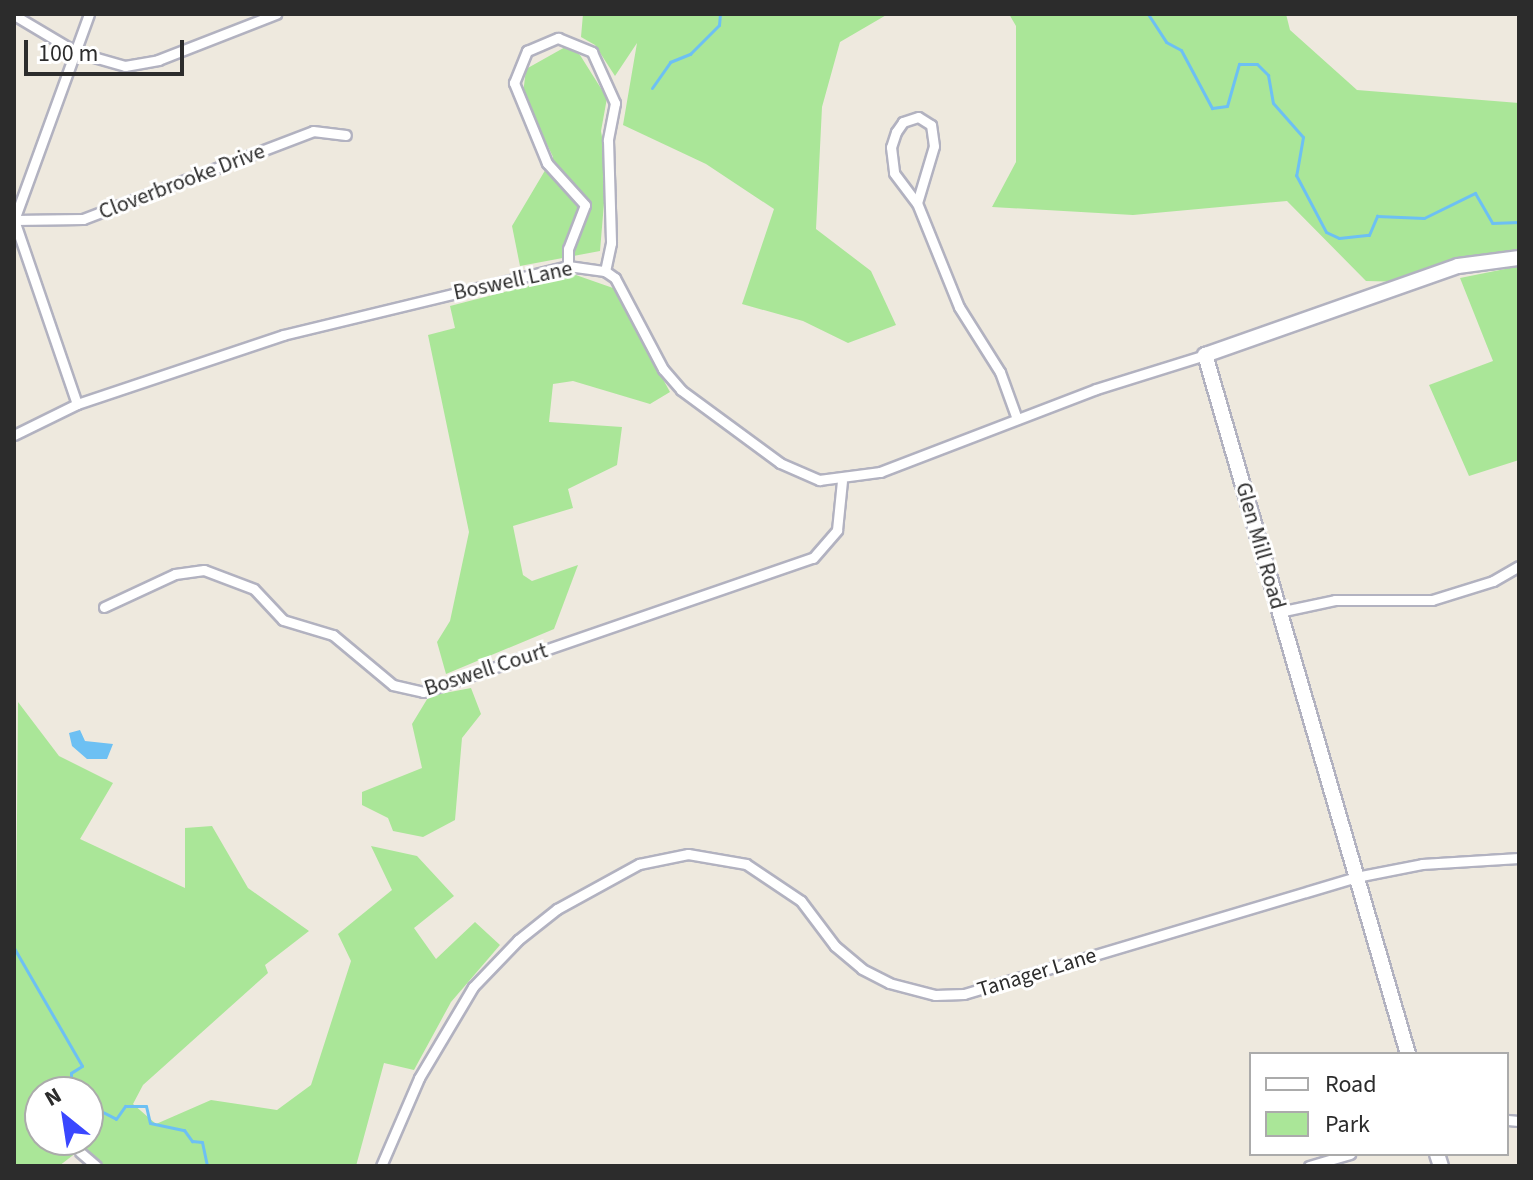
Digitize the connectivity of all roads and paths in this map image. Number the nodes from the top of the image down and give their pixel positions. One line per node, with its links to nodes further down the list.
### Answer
1 (89, 14): 4 (street)
2 (276, 14): 4 (street)
3 (14, 15): 4 (street)
4 (76, 52): 7 (street)
5 (346, 135): 7 (street, Cloverbrooke Drive)
6 (917, 203): 6 (street); 13 (street)
7 (14, 220): 12 (street)
8 (1519, 258): 11 (main road)
9 (568, 266): 10 (street, Boswell Lane); 10 (street); 12 (street, Boswell Lane)
10 (605, 271): 15 (street, Boswell Lane)
11 (1205, 355): 13 (street, Boswell Lane); 18 (main road, Glen Mill Road)
12 (77, 404): 14 (street, Boswell Lane)
13 (1017, 419): 15 (street, Boswell Lane)
14 (14, 435)
15 (842, 481): 17 (street, Boswell Court)
16 (1519, 566): 18 (street)
17 (104, 607)
18 (1279, 612): 20 (main road, Glen Mill Road)
19 (1519, 858): 20 (street, Tanager Lane)
20 (1356, 877): 21 (main road, Glen Mill Road); 23 (street, Tanager Lane)
21 (1407, 1052)
22 (1343, 1156): 24 (street)
23 (381, 1166)
24 (1309, 1166)

